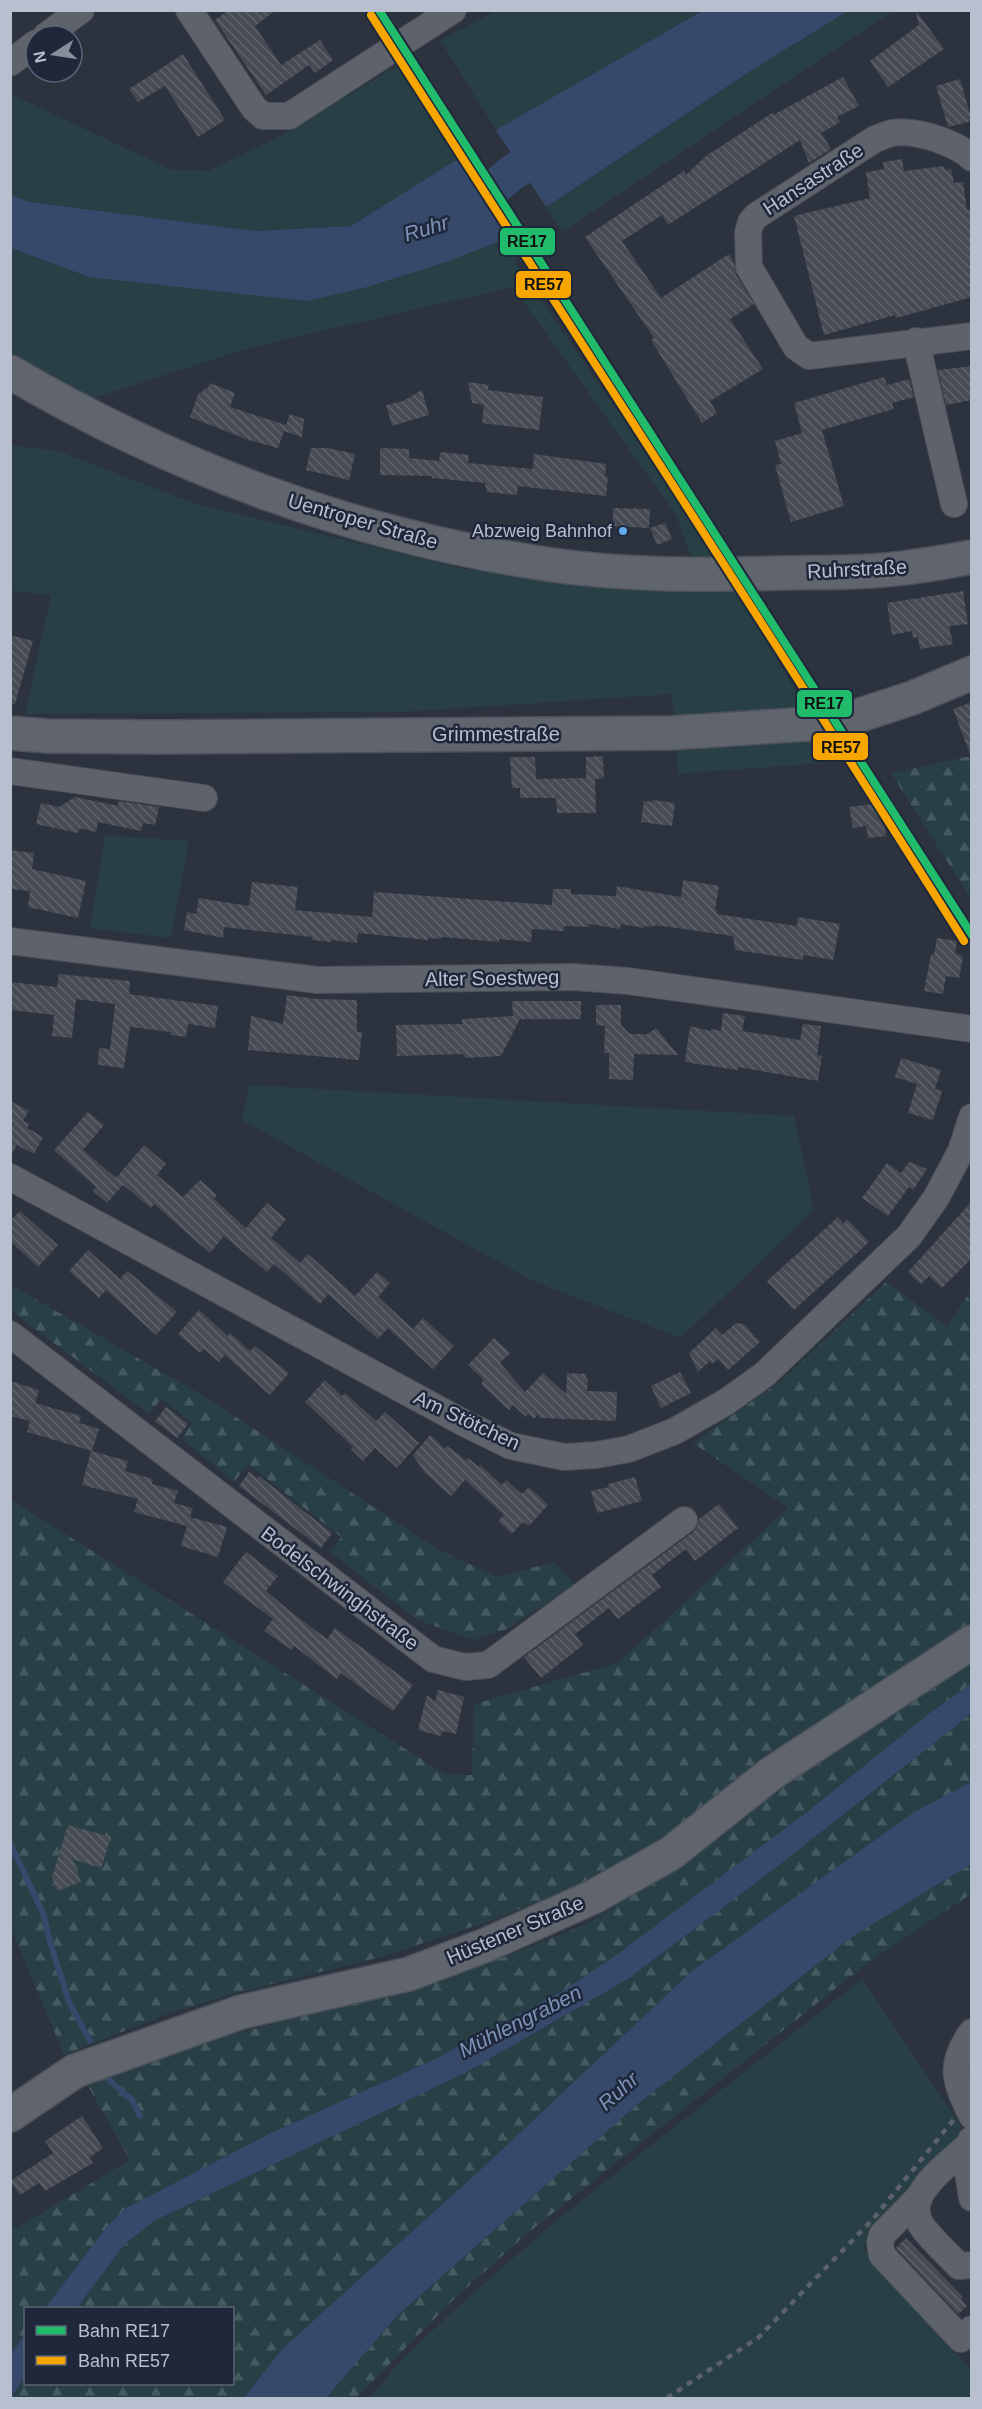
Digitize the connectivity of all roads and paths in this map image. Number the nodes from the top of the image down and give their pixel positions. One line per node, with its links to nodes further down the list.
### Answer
1 (81, 10): 4 (street)
2 (189, 10): 3 (street)
3 (453, 10)
4 (62, 24)
5 (24, 52): 6 (street)
6 (10, 63)
7 (972, 158): 9 (street, Hansastraße)
8 (972, 336): 9 (street, Hansastraße)
9 (916, 341): 11 (street)
10 (10, 372): 13 (main road, Uentroper Straße)
11 (954, 504)
12 (972, 556): 13 (main road, Ruhrstraße)
13 (742, 574)
14 (972, 673): 17 (main road, Grimmestraße)
15 (10, 714): 17 (street)
16 (10, 733): 17 (main road, Grimmestraße)
17 (47, 736)
18 (10, 771): 19 (street)
19 (204, 798)
20 (10, 941): 21 (street, Alter Soestweg)
21 (972, 1029)
22 (972, 1117): 23 (street, Am Stötchen)
23 (10, 1177)
24 (10, 1334): 25 (street, Bodelschwinghstraße)
25 (684, 1520)
26 (972, 1642): 28 (main road, Hüstener Straße)
27 (972, 2032): 29 (street)
28 (10, 2115)
29 (972, 2116)
30 (970, 2142): 31 (street); 32 (street)
31 (918, 2198): 33 (street); 34 (street)
32 (972, 2198)
33 (972, 2265)
34 (972, 2329)

